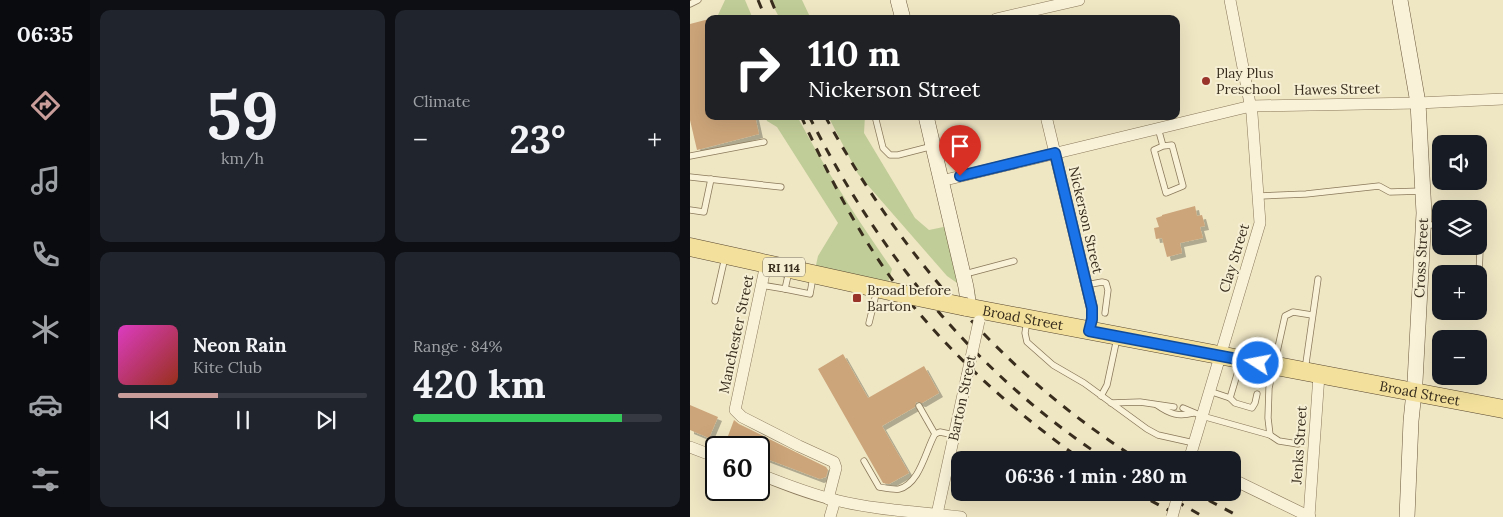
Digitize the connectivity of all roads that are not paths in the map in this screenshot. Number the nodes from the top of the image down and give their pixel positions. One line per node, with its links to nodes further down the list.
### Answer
1 (698, 0): 6 (lane)
2 (898, 0): 7 (main road)
3 (1079, 0): 8 (street)
4 (1230, 0): 11 (street, Clay Street)
5 (1400, 0): 10 (main road, Cross Street)
6 (690, 4)
7 (901, 15)
8 (1026, 15)
9 (1503, 99): 10 (street, Hawes Street)
10 (1418, 103): 11 (street, Hawes Street); 25 (main road, Cross Street)
11 (1251, 106): 15 (street, Hawes Street); 26 (street, Clay Street)
12 (876, 120): 17 (lane)
13 (927, 120): 17 (main road, Barton Street)
14 (1047, 120): 19 (street, Nickerson Street)
15 (1158, 128): 18 (lane); 19 (street, Hawes Street)
16 (764, 142): 20 (lane)
17 (933, 146): 23 (main road, Barton Street)
18 (1163, 146): 18 (lane)
19 (1055, 153): 23 (street, Hawes Street); 39 (street, Nickerson Street)
20 (690, 156)
21 (690, 177): 22 (lane)
22 (711, 179): 24 (lane); 27 (lane)
23 (941, 181): 36 (main road, Barton Street)
24 (781, 187)
25 (1422, 191): 26 (lane); 28 (main road, Cross Street)
26 (1260, 196): 50 (street, Clay Street)
27 (690, 210)
28 (1424, 226): 29 (lane); 55 (main road, Cross Street)
29 (1432, 226)
30 (690, 247): 31 (main road, Broad Street / RI 114)
31 (725, 255): 33 (main road, Broad Street / RI 114); 42 (lane)
32 (1014, 261): 36 (lane)
33 (766, 264): 34 (main road, Broad Street / RI 114); 38 (street, Manchester Street)
34 (790, 269): 35 (main road, Broad Street / RI 114); 40 (lane)
35 (814, 274): 40 (lane); 41 (main road, Broad Street / RI 114)
36 (963, 275): 43 (main road, Barton Street)
37 (1318, 279): 45 (lane)
38 (761, 285): 40 (lane); 77 (street, Manchester Street)
39 (1086, 285): 44 (lane); 48 (street, Nickerson Street)
40 (785, 289)
41 (886, 290): 43 (main road, Broad Street / RI 114, bridge); 47 (lane)
42 (715, 301)
43 (974, 312): 46 (main road, Broad Street / RI 114); 67 (street, Barton Street, bridge)
44 (1105, 313)
45 (1312, 315): 52 (lane); 53 (lane)
46 (1028, 319): 48 (main road, Broad Street / RI 114); 57 (lane)
47 (869, 323)
48 (1089, 331): 49 (main road, Broad Street / RI 114)
49 (1117, 336): 50 (main road, Broad Street / RI 114); 57 (lane)
50 (1219, 356): 51 (main road, Broad Street / RI 114); 54 (street, Clay Street)
51 (1241, 360): 52 (main road, Broad Street / RI 114); 58 (lane)
52 (1274, 366): 53 (main road, Broad Street / RI 114); 68 (lane)
53 (1312, 373): 55 (main road, Broad Street / RI 114); 83 (street, Jenks Street)
54 (1209, 391): 58 (lane); 65 (street, Clay Street)
55 (1414, 393): 64 (main road, Broad Street / RI 114); 84 (main road, Cross Street)
56 (1257, 394): 58 (lane)
57 (1101, 396): 59 (lane)
58 (1230, 398)
59 (1112, 403): 60 (lane); 69 (lane)
60 (1155, 404): 62 (lane); 65 (lane)
61 (919, 406): 66 (lane)
62 (1174, 407)
63 (1182, 408): 65 (lane)
64 (1503, 409)
65 (1198, 414): 68 (lane); 69 (street, Clay Street)
66 (935, 434): 67 (lane); 74 (lane)
67 (954, 435): 79 (street, Barton Street)
68 (1270, 435): 70 (lane)
69 (1194, 443): 72 (street, Clay Street)
70 (1298, 444)
71 (690, 447): 73 (street)
72 (1192, 451)
73 (705, 453)
74 (864, 461)
75 (770, 478): 77 (street)
76 (1241, 483): 83 (street)
77 (832, 499): 79 (street); 80 (street)
78 (1176, 501): 82 (street, bridge)
79 (930, 515): 81 (street)
80 (830, 517)
81 (961, 517)
82 (1172, 517)
83 (1309, 517)
84 (1407, 517)

